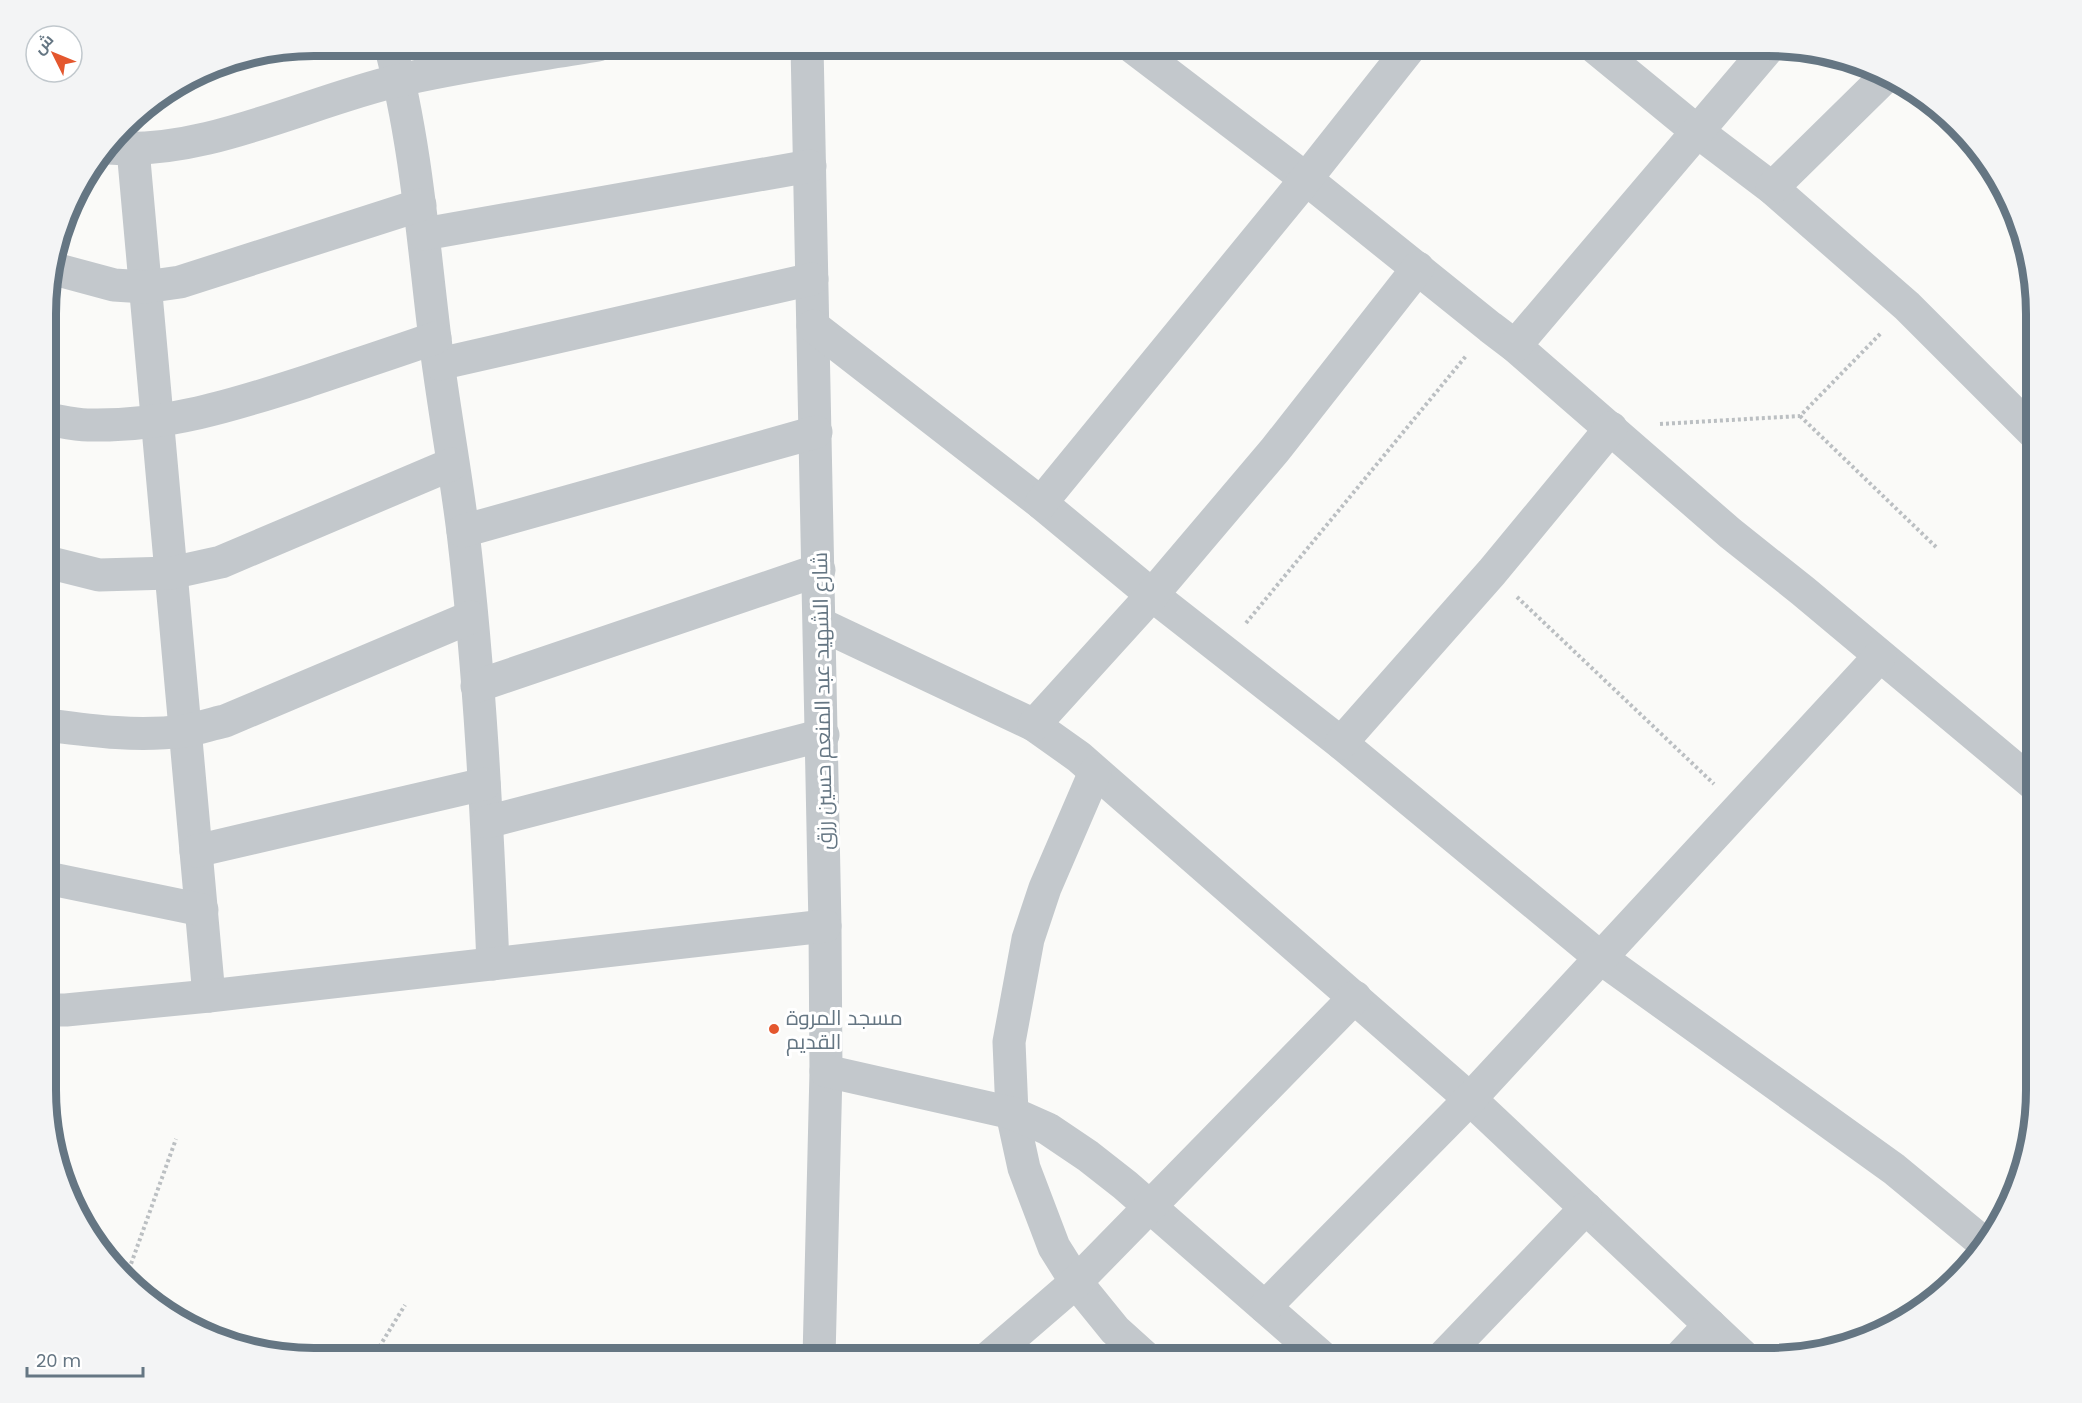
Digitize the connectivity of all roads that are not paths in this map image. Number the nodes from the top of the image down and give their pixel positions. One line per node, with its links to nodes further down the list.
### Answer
1 (393, 56): 8 (street)
2 (536, 56): 8 (street)
3 (807, 56): 12 (street, شارع الشهيد عبد المنعم حسين رزق)
4 (1144, 56): 13 (street)
5 (1403, 56): 13 (street)
6 (1605, 56): 10 (street)
7 (1762, 56): 10 (street)
8 (400, 80): 11 (street); 15 (street)
9 (1881, 81): 14 (street)
10 (1698, 132): 14 (street); 21 (street)
11 (121, 148): 19 (street)
12 (810, 166): 15 (street); 18 (street, شارع الشهيد عبد المنعم حسين رزق)
13 (1306, 179): 16 (street); 29 (street)
14 (1772, 188): 25 (street)
15 (422, 219): 19 (street); 22 (street)
16 (1418, 268): 21 (street); 34 (street)
17 (59, 270): 19 (street)
18 (812, 279): 20 (street, شارع الشهيد عبد المنعم حسين رزق); 22 (street)
19 (145, 287): 24 (street)
20 (813, 326): 27 (street, شارع الشهيد عبد المنعم حسين رزق); 29 (street)
21 (1503, 337): 26 (street)
22 (437, 351): 24 (street); 28 (street)
23 (56, 420): 24 (street)
24 (158, 422): 33 (street)
25 (2026, 425)
26 (1611, 428): 37 (street); 43 (street)
27 (816, 432): 30 (street); 32 (street, شارع الشهيد عبد المنعم حسين رزق)
28 (452, 464): 30 (street); 33 (street)
29 (1041, 503): 34 (street)
30 (463, 531): 35 (street)
31 (56, 564): 33 (street)
32 (819, 570): 36 (street, شارع الشهيد عبد المنعم حسين رزق); 38 (street)
33 (171, 573): 41 (street)
34 (1152, 595): 39 (street); 43 (street)
35 (471, 617): 38 (street); 41 (street)
36 (820, 624): 39 (street); 42 (street, شارع الشهيد عبد المنعم حسين رزق)
37 (1880, 656): 45 (street); 52 (street)
38 (477, 686): 46 (street)
39 (1034, 725): 44 (street)
40 (56, 726): 41 (street)
41 (186, 731): 48 (street)
42 (823, 735): 47 (street); 51 (street, شارع الشهيد عبد المنعم حسين رزق)
43 (1341, 743): 52 (street)
44 (1095, 772): 55 (street); 59 (street)
45 (2026, 778)
46 (484, 783): 47 (street); 48 (street)
47 (487, 822): 53 (street)
48 (196, 851): 50 (street)
49 (56, 880): 50 (street)
50 (202, 910): 54 (street)
51 (825, 926): 53 (street); 57 (street, شارع الشهيد عبد المنعم حسين رزق)
52 (1602, 958): 58 (street); 62 (street)
53 (493, 964): 54 (street)
54 (209, 996): 56 (street)
55 (1355, 997): 58 (street); 60 (street)
56 (56, 1010)
57 (825, 1071): 59 (street); 66 (street, شارع الشهيد عبد المنعم حسين رزق)
58 (1470, 1099): 61 (street); 64 (street)
59 (1012, 1113): 60 (street); 63 (street)
60 (1151, 1207): 63 (street); 64 (street)
61 (1586, 1208): 65 (street); 70 (street)
62 (1979, 1239)
63 (1076, 1282): 67 (street); 68 (street)
64 (1265, 1307): 69 (street)
65 (1710, 1325): 71 (street); 72 (street)
66 (819, 1348)
67 (1000, 1348)
68 (1135, 1348)
69 (1312, 1348)
70 (1452, 1348)
71 (1688, 1348)
72 (1734, 1348)

